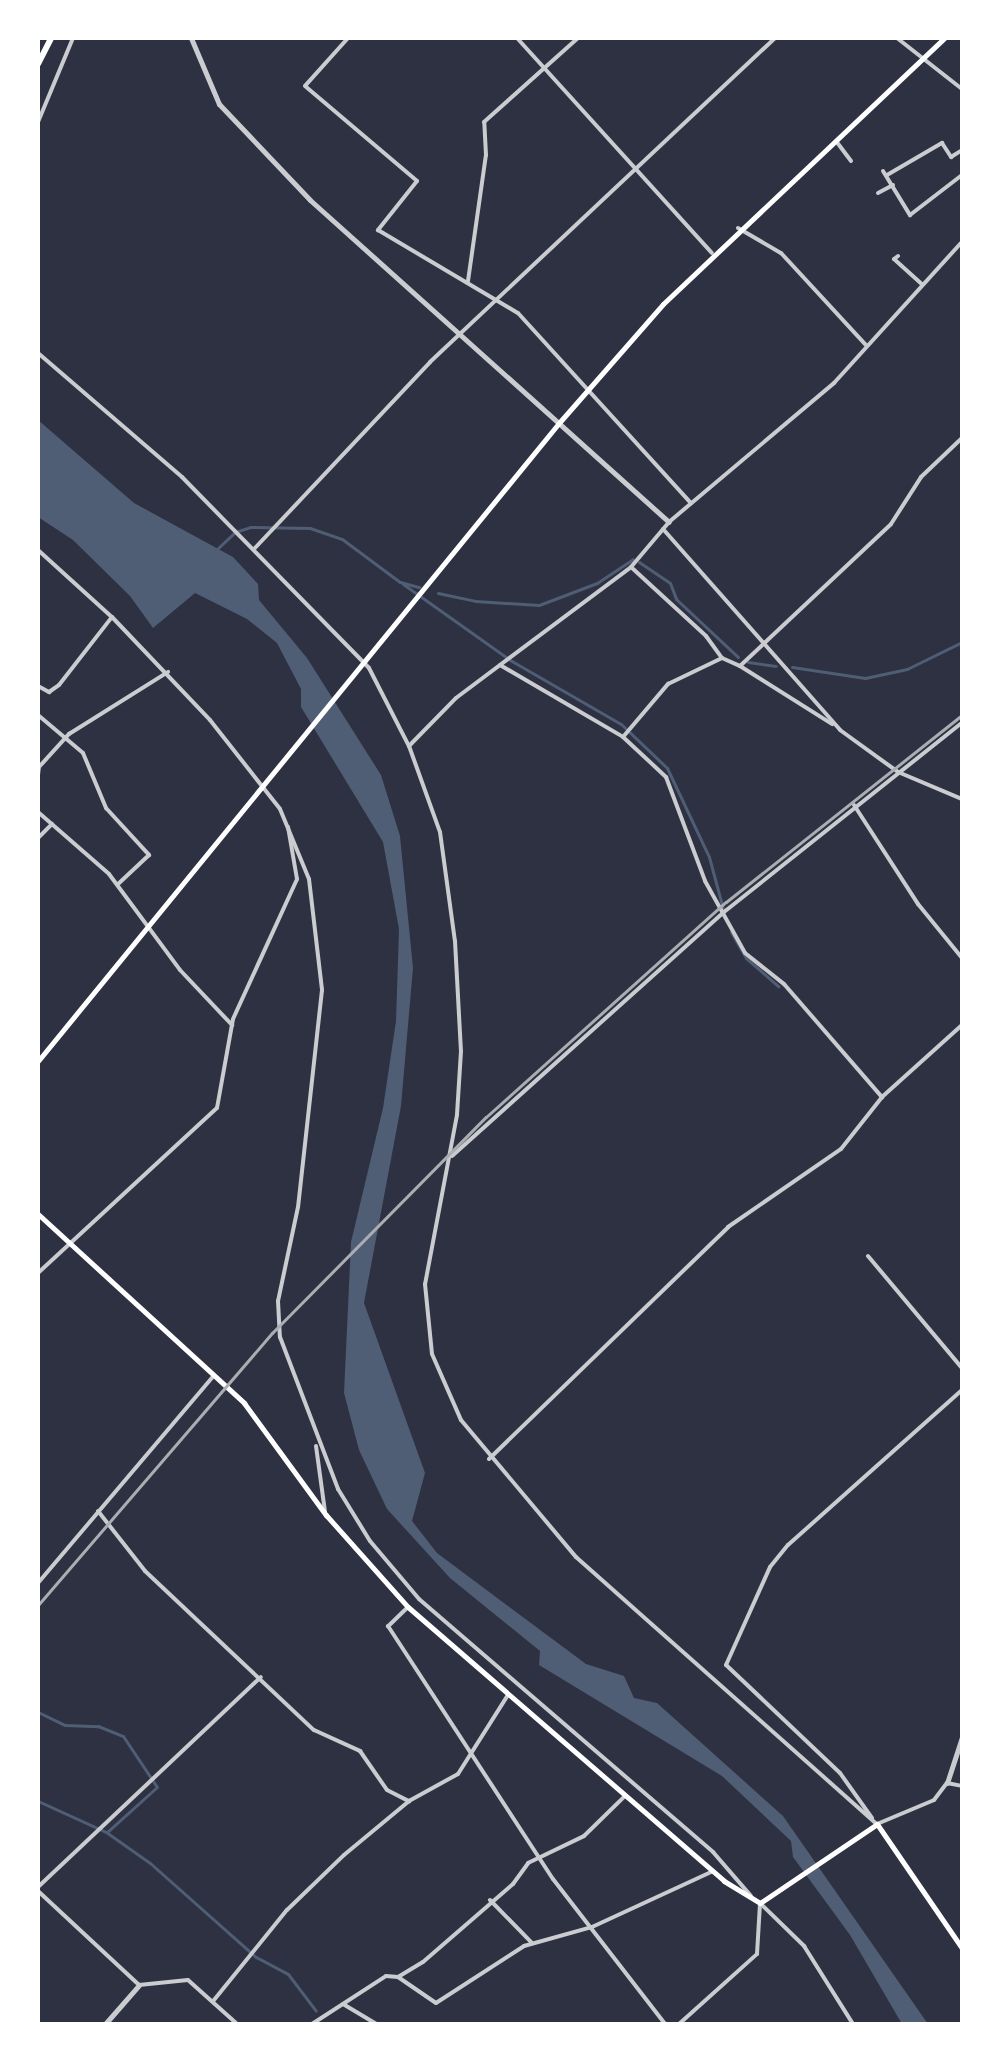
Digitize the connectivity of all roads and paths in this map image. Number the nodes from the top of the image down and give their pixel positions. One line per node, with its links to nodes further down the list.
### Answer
1 (51, 38): 11 (highway)
2 (73, 38): 14 (street)
3 (191, 38): 29 (street)
4 (348, 38): 26 (street)
5 (517, 38): 12 (street)
6 (578, 38): 12 (street)
7 (775, 38): 18 (street)
8 (897, 38): 10 (street)
9 (944, 38): 10 (main road)
10 (922, 58): 13 (street); 15 (main road)
11 (38, 64)
12 (546, 67): 18 (street); 26 (street)
13 (962, 89)
14 (38, 122)
15 (834, 139): 17 (street); 22 (main road)
16 (962, 150): 20 (street)
17 (851, 161)
18 (633, 169): 24 (street); 28 (street)
19 (962, 175): 20 (street)
20 (893, 185): 21 (street)
21 (878, 193)
22 (738, 228): 24 (main road); 30 (street)
23 (962, 242): 27 (street)
24 (712, 253): 32 (main road)
25 (898, 256): 27 (street)
26 (468, 281): 28 (street)
27 (922, 284): 30 (street)
28 (497, 298): 29 (street); 32 (street)
29 (459, 334): 33 (street); 38 (street)
30 (866, 345): 35 (street)
31 (38, 353): 38 (street)
32 (590, 387): 33 (main road); 35 (street)
33 (558, 424): 36 (street); 44 (main road)
34 (962, 438): 42 (street)
35 (691, 503): 36 (street)
36 (669, 522): 37 (street)
37 (663, 529): 40 (street); 42 (street)
38 (255, 548): 44 (street)
39 (38, 550): 41 (street)
40 (631, 567): 43 (street); 45 (street)
41 (112, 617): 47 (street); 48 (street)
42 (763, 639): 46 (street); 51 (street)
43 (722, 658): 46 (street); 52 (street)
44 (363, 665): 54 (street); 57 (main road)
45 (500, 665): 52 (street); 54 (street)
46 (740, 666): 51 (street)
47 (168, 672): 53 (street); 57 (street)
48 (38, 686)
49 (38, 715): 53 (street)
50 (962, 723): 55 (street)
51 (833, 724): 55 (street)
52 (623, 737): 65 (street)
53 (65, 738): 56 (street); 64 (street)
54 (409, 746): 72 (street)
55 (898, 772): 58 (street); 59 (street)
56 (38, 775)
57 (265, 787): 62 (street); 66 (main road)
58 (962, 799)
59 (854, 805): 65 (street); 67 (street)
60 (38, 812): 61 (street)
61 (52, 824): 63 (street); 64 (street)
62 (288, 825): 68 (street); 80 (street)
63 (38, 838)
64 (118, 884): 66 (street)
65 (724, 912): 71 (street); 72 (street)
66 (150, 930): 68 (street); 70 (main road)
67 (962, 958)
68 (233, 1025): 74 (street)
69 (962, 1025): 71 (street)
70 (38, 1061)
71 (882, 1097): 81 (street)
72 (452, 1156): 81 (street)
73 (38, 1214): 74 (main road)
74 (68, 1245): 76 (street); 78 (main road)
75 (868, 1256): 77 (street)
76 (38, 1273)
77 (962, 1368)
78 (213, 1377): 82 (street); 83 (main road)
79 (962, 1390): 94 (street)
80 (315, 1439): 83 (street); 98 (street)
81 (489, 1459): 94 (street)
82 (98, 1511): 84 (street); 86 (street)
83 (326, 1515): 85 (main road)
84 (38, 1583)
85 (408, 1607): 87 (main road); 89 (street)
86 (261, 1677): 93 (street); 97 (street)
87 (508, 1695): 89 (street); 92 (main road)
88 (962, 1737): 90 (street)
89 (469, 1756): 93 (street); 95 (street)
90 (947, 1783): 91 (street); 94 (street)
91 (962, 1786)
92 (625, 1796): 95 (street); 96 (main road)
93 (409, 1801): 106 (street)
94 (877, 1824): 100 (main road); 103 (main road)
95 (538, 1857): 99 (street); 101 (street)
96 (713, 1871): 98 (main road); 101 (street)
97 (38, 1889): 105 (street)
98 (752, 1898): 100 (main road)
99 (490, 1900): 102 (street); 104 (street)
100 (760, 1903): 113 (street); 114 (street)
101 (592, 1927): 102 (street); 112 (street)
102 (532, 1943): 104 (street)
103 (962, 1948)
104 (398, 1977): 107 (street)
105 (139, 1985): 106 (street); 108 (street)
106 (214, 2000): 109 (street)
107 (343, 2004): 110 (street); 111 (street)
108 (105, 2024)
109 (237, 2024)
110 (312, 2024)
111 (376, 2024)
112 (665, 2024)
113 (679, 2024)
114 (853, 2024)

